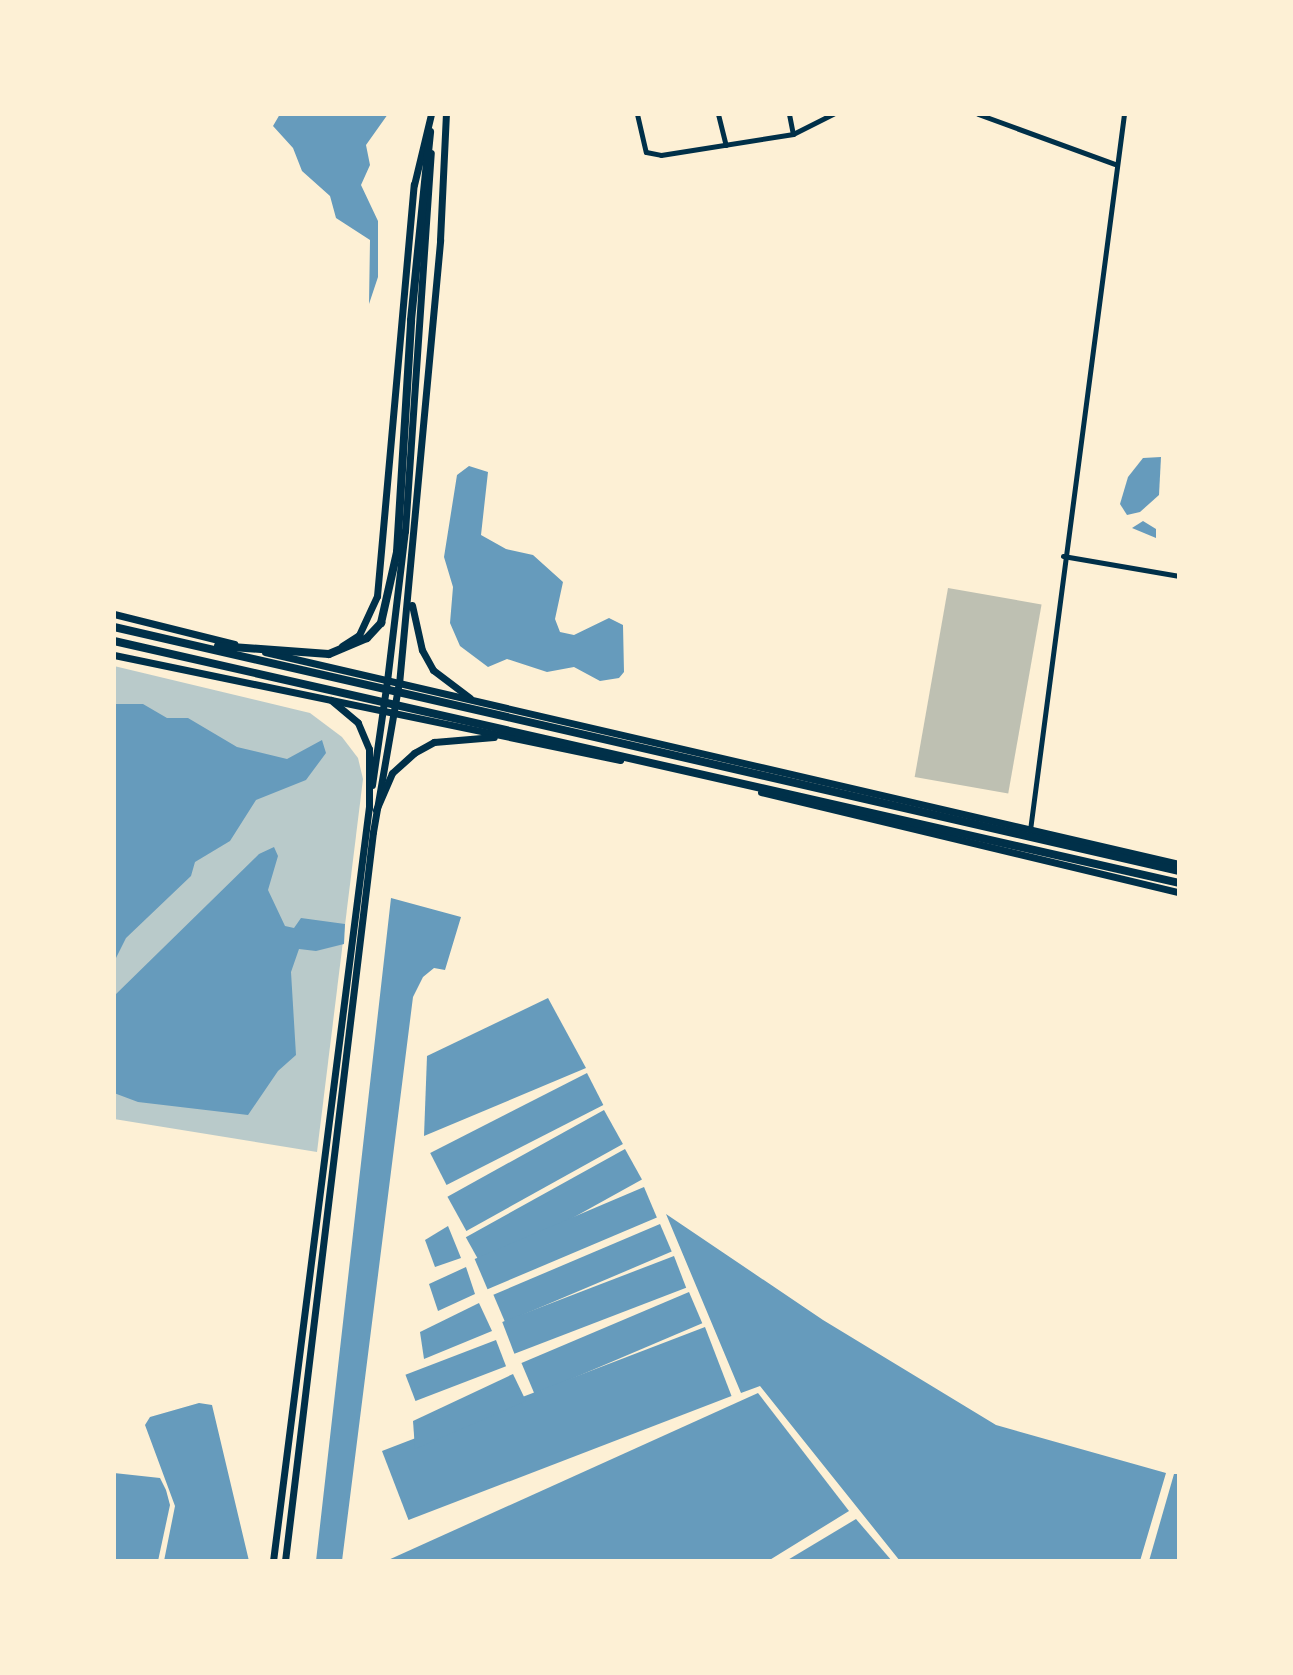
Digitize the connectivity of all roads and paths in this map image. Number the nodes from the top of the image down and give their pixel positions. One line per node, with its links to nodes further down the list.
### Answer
1 (431, 114): 10 (main road)
2 (446, 114): 16 (main road)
3 (637, 114): 12 (street)
4 (718, 114): 12 (street)
5 (789, 114): 11 (street)
6 (833, 114): 11 (street)
7 (978, 114): 9 (street)
8 (1124, 114): 13 (street)
9 (988, 116): 13 (street)
10 (430, 132): 19 (highway); 21 (main road); 23 (main road)
11 (793, 134): 12 (street)
12 (726, 145)
13 (1115, 164): 14 (street)
14 (1063, 556): 15 (street); 31 (street)
15 (1179, 576)
16 (410, 591): 24 (main road); 26 (main road)
17 (114, 614): 21 (main road)
18 (114, 627): 19 (highway)
19 (162, 638): 33 (highway)
20 (114, 641): 34 (highway)
21 (269, 653): 23 (main road)
22 (114, 655): 25 (main road)
23 (387, 681): 24 (main road); 27 (main road)
24 (399, 684): 26 (main road); 28 (main road)
25 (322, 695): 27 (main road); 30 (main road)
26 (499, 707): 31 (main road)
27 (379, 711): 28 (main road); 30 (main road)
28 (395, 714): 29 (main road); 30 (main road)
29 (523, 738): 30 (main road); 35 (main road)
30 (372, 809): 36 (main road); 37 (main road)
31 (1030, 830): 32 (main road)
32 (1179, 864)
33 (1179, 871)
34 (1179, 883)
35 (1179, 892)
36 (273, 1561)
37 (285, 1561)

